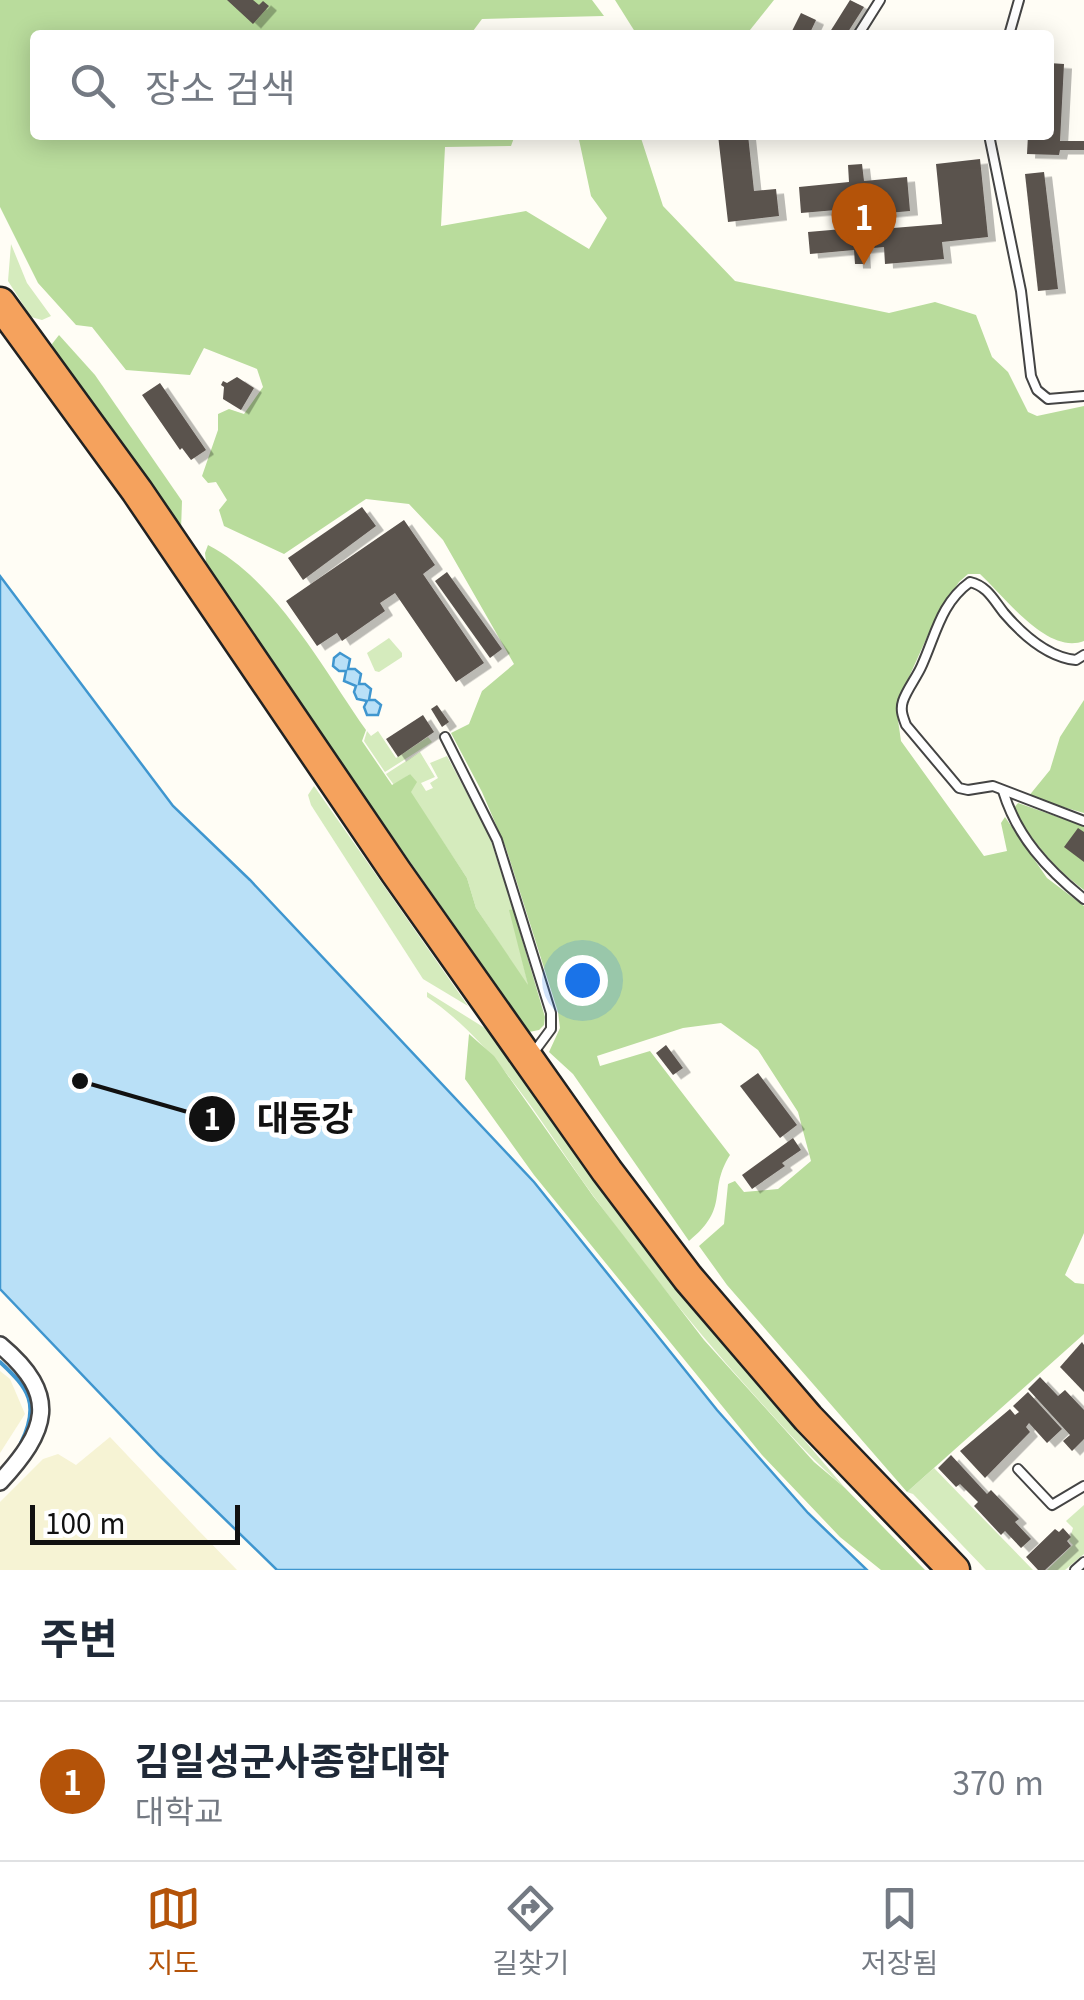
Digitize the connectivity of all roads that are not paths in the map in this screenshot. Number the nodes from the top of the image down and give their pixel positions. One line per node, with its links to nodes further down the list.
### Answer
1 (880, 0): 3 (lane)
2 (1019, 0): 4 (lane)
3 (861, 30)
4 (1010, 30)
5 (991, 140): 7 (lane)
6 (0, 303): 13 (highway)
7 (1084, 396)
8 (1084, 655): 10 (lane)
9 (445, 737): 13 (lane)
10 (1003, 791): 11 (lane); 12 (lane)
11 (1084, 821)
12 (1084, 899)
13 (528, 1058): 19 (highway)
14 (0, 1345): 16 (street)
15 (1018, 1470): 17 (lane)
16 (0, 1482)
17 (1084, 1486)
18 (1084, 1562): 20 (lane)
19 (954, 1570)
20 (1075, 1570)

